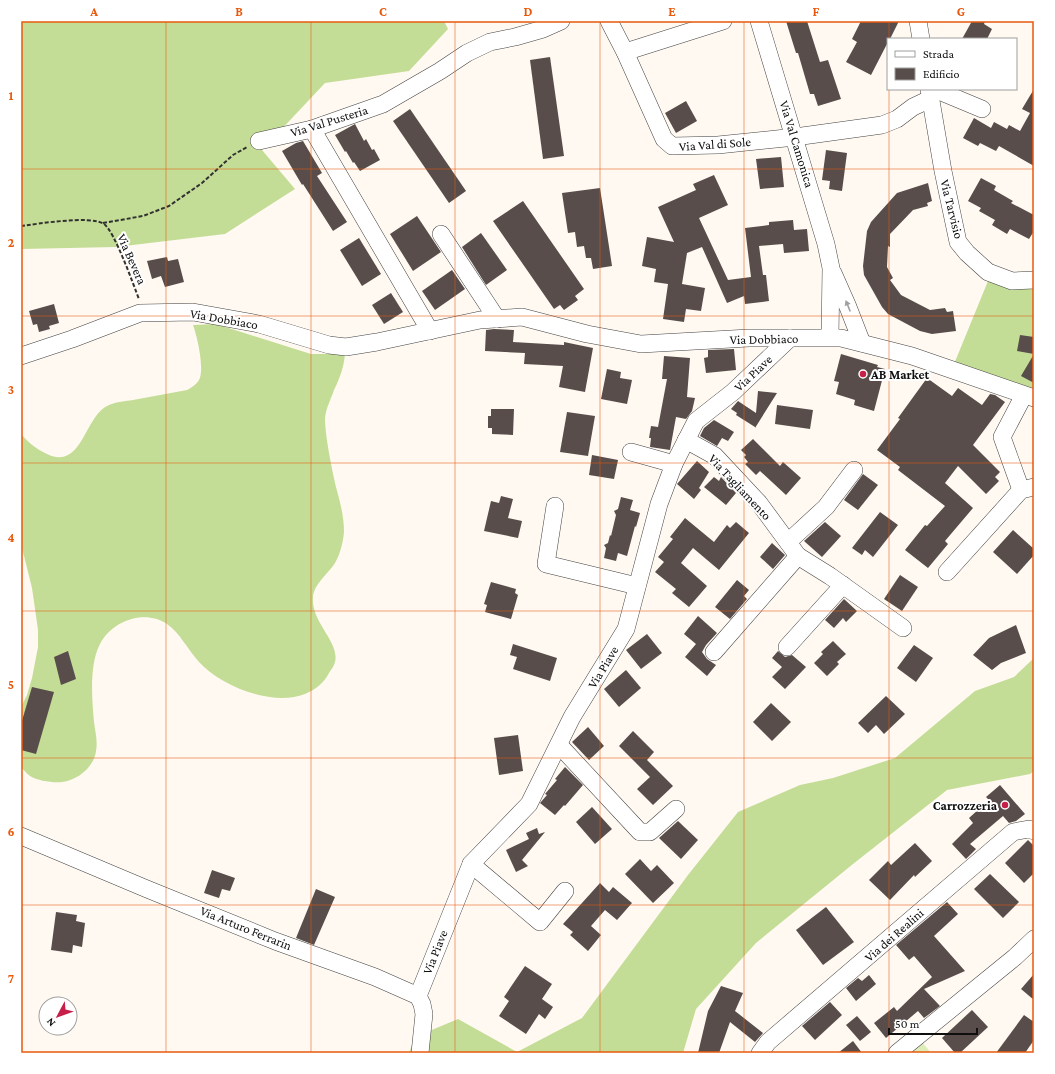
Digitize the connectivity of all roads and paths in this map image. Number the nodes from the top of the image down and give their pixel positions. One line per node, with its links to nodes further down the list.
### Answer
1 (562, 21): 10 (street, Via Val Pusteria)
2 (610, 21): 7 (street, Via Val di Sole)
3 (723, 21): 7 (street)
4 (759, 21): 11 (street, Via Val Camonica)
5 (918, 21): 6 (street)
6 (921, 38)
7 (625, 52): 11 (street, Via Val di Sole)
8 (927, 91): 9 (street); 11 (street, Via Val di Sole); 17 (street, Via Tarvisio)
9 (982, 109)
10 (312, 129): 12 (street, Via Val Pusteria); 20 (street)
11 (795, 137): 16 (street, Via Val Camonica)
12 (259, 141): 13 (path)
13 (102, 223): 14 (path, Via Bevera); 18 (path, Via Bevera)
14 (21, 226)
15 (441, 234): 19 (street)
16 (831, 268): 23 (street, Via Val Camonica); 25 (street, Via Val Camonica, one-way to 16)
17 (1034, 280)
18 (145, 313): 20 (street, Via Dobbiaco); 26 (street, Via Dobbiaco)
19 (497, 319): 20 (street, Via Dobbiaco); 24 (street, Via Dobbiaco)
20 (430, 331)
21 (643, 333): 24 (street)
22 (790, 338): 23 (street, Via Dobbiaco); 24 (street, Via Dobbiaco); 28 (street, Via Piave)
23 (830, 338): 25 (street, Via Dobbiaco)
24 (700, 341)
25 (862, 343): 27 (street, Via Dobbiaco)
26 (21, 356)
27 (1029, 396): 32 (street, Via Dobbiaco)
28 (686, 440): 30 (street, Via Piave); 34 (street, Via Tagliamento)
29 (631, 452): 30 (street)
30 (674, 464): 38 (street, Via Piave)
31 (854, 470): 34 (street)
32 (1028, 488): 36 (street, Via Dobbiaco)
33 (555, 506): 38 (street)
34 (788, 542): 35 (street, Via Tagliamento)
35 (798, 556): 37 (street, Via Tagliamento); 41 (street)
36 (948, 572)
37 (843, 585): 39 (street, Via Tagliamento); 40 (street)
38 (637, 586): 42 (street, Via Piave)
39 (903, 628)
40 (787, 647)
41 (714, 652)
42 (560, 745): 43 (street); 46 (street, Via Piave)
43 (676, 809)
44 (1034, 831): 51 (street, Via dei Realini)
45 (21, 836): 49 (street, Via Arturo Ferrarin)
46 (471, 864): 47 (street); 49 (street, Via Piave)
47 (565, 891)
48 (1034, 940): 52 (street)
49 (418, 996): 50 (street)
50 (420, 1053)
51 (760, 1053)
52 (897, 1053)

